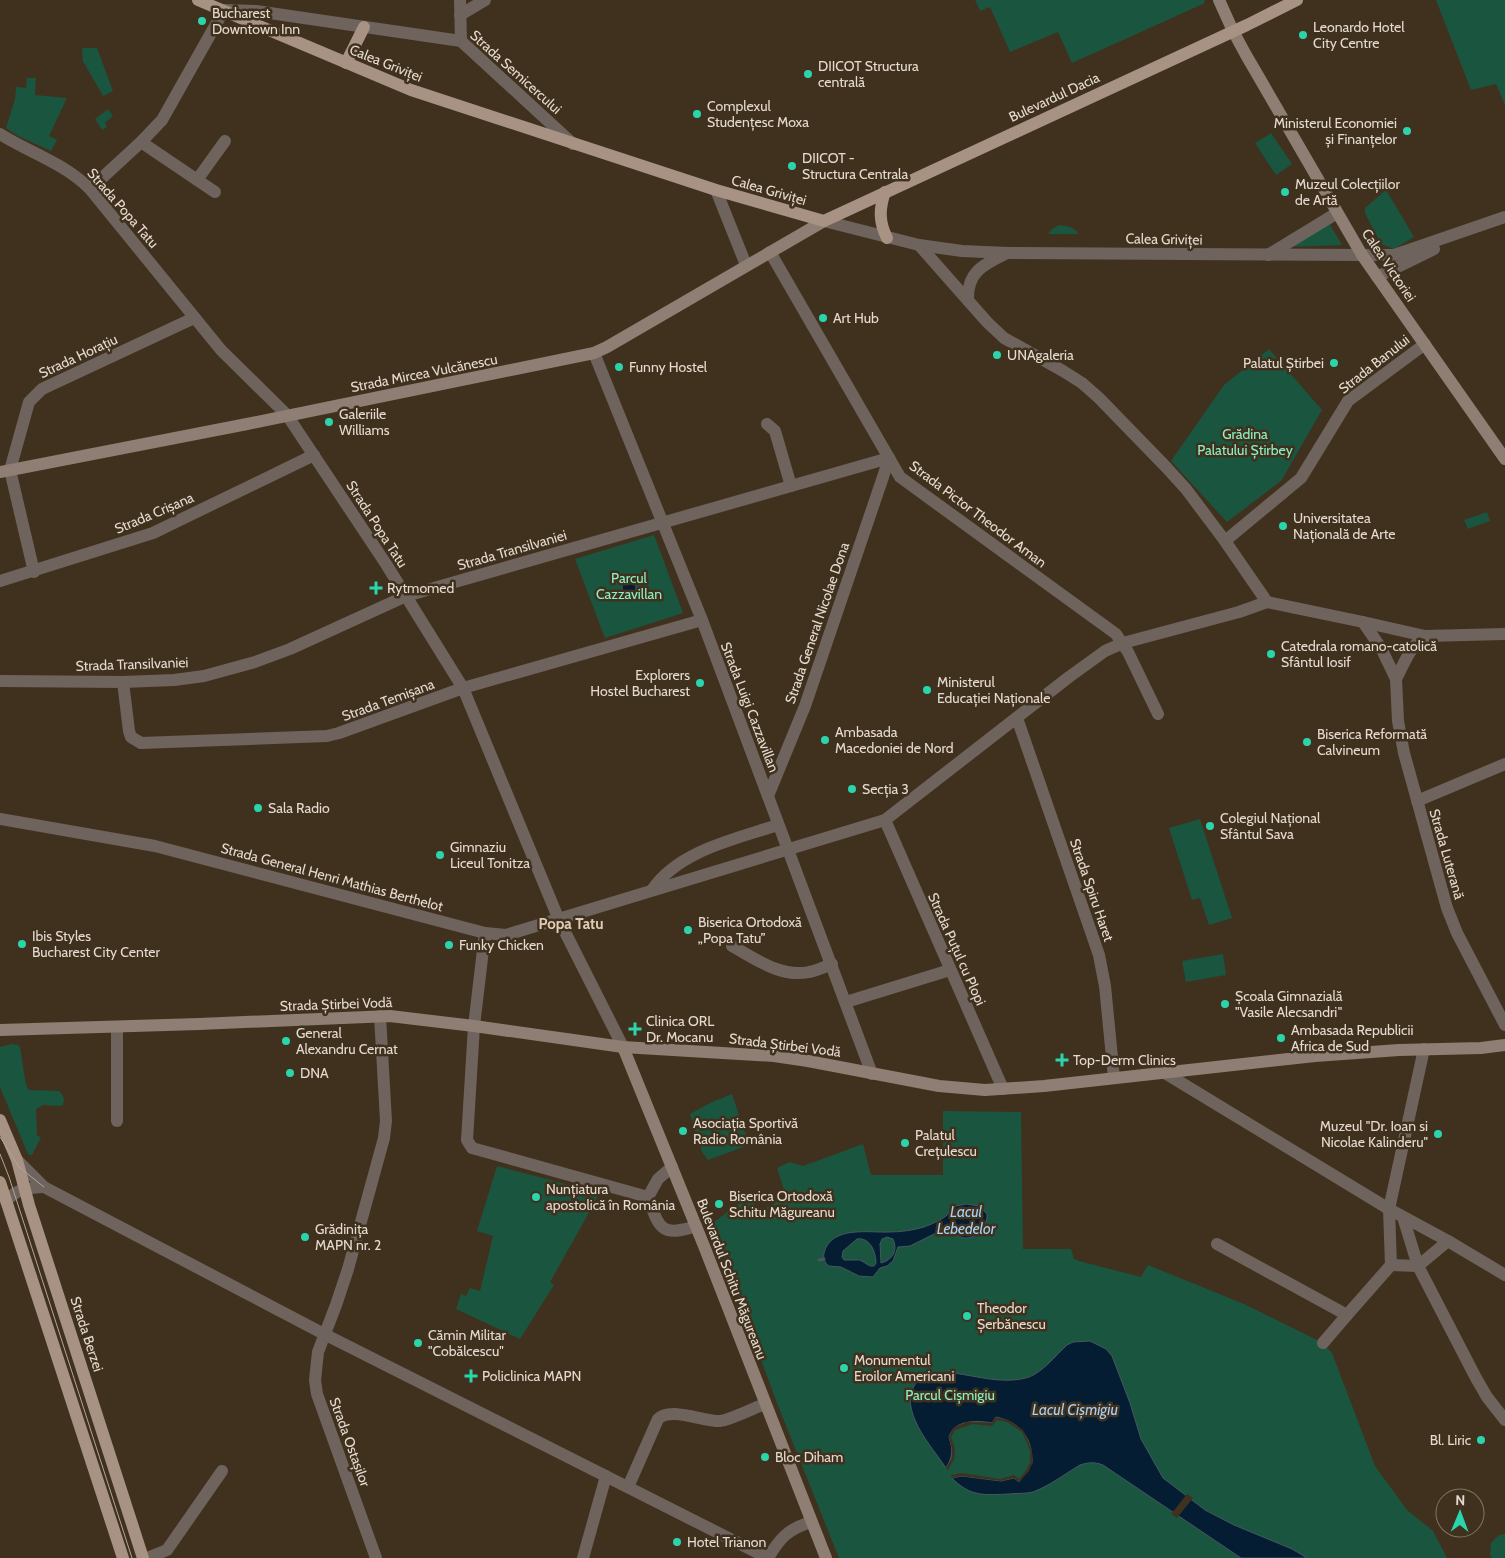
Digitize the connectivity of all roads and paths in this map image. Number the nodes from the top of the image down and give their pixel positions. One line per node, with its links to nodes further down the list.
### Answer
1 (198, 0): 6 (main road, Calea Griviței)
2 (460, 0): 7 (street)
3 (485, 0): 7 (street)
4 (1219, 0): 9 (main road, Calea Victoriei)
5 (1297, 0): 9 (main road, Bulevardul Dacia)
6 (224, 10): 8 (street, Strada Semicercului); 11 (main road, Calea Griviței); 14 (street)
7 (460, 15): 10 (street)
8 (364, 27): 10 (street, Strada Semicercului); 11 (main road)
9 (1233, 32): 20 (main road, Bulevardul Dacia); 21 (main road, Calea Victoriei)
10 (461, 41): 15 (street, Strada Semicercului)
11 (346, 63): 15 (main road, Calea Griviței)
12 (0, 134): 17 (street, Strada Popa Tatu)
13 (225, 141): 16 (street)
14 (141, 142): 16 (street); 17 (street)
15 (573, 144): 18 (main road, Calea Griviței)
16 (197, 180): 19 (street)
17 (90, 188): 34 (street, Strada Popa Tatu)
18 (716, 190): 23 (main road, Calea Griviței); 31 (street)
19 (215, 192)
20 (885, 192): 23 (main road, Bulevardul Dacia); 25 (main road)
21 (1337, 213): 29 (street); 30 (main road, Calea Victoriei)
22 (1505, 218): 24 (street)
23 (824, 221): 25 (street, Calea Griviței); 27 (main road, Strada Mircea Vulcănescu)
24 (1483, 224): 30 (street, Calea Griviței); 32 (street)
25 (887, 238): 26 (street, Calea Griviței)
26 (918, 245): 28 (street, Calea Griviței); 33 (street)
27 (770, 252): 31 (main road, Strada Mircea Vulcănescu); 41 (street, Strada Pictor Theodor Aman)
28 (1008, 252): 29 (street, Calea Griviței); 33 (street)
29 (1268, 255): 30 (street, Calea Griviței)
30 (1362, 255): 32 (main road, Calea Victoriei)
31 (746, 265): 36 (main road, Strada Mircea Vulcănescu)
32 (1377, 277): 35 (main road, Calea Victoriei)
33 (968, 300): 45 (street)
34 (194, 318): 37 (street, Strada Popa Tatu); 42 (street, Strada Horațiu)
35 (1425, 344): 39 (main road, Calea Victoriei); 45 (street, Strada Banului)
36 (594, 352): 37 (main road, Strada Mircea Vulcănescu); 44 (street, Strada Luigi Cazzavillan)
37 (287, 416): 40 (street, Strada Popa Tatu); 42 (main road, Strada Mircea Vulcănescu)
38 (767, 424): 43 (street)
39 (1503, 452)
40 (314, 455): 46 (street, Strada Crișana); 48 (street, Strada Popa Tatu)
41 (889, 458): 43 (street, Strada Transilvaniei); 54 (street, Strada Pictor Theodor Aman); 62 (street, Strada General Nicolae Dona)
42 (5, 471): 46 (street, Strada Horațiu)
43 (791, 486): 44 (street, Strada Transilvaniei)
44 (664, 522): 48 (street, Strada Transilvaniei); 50 (street, Strada Luigi Cazzavillan)
45 (1225, 541): 49 (street)
46 (34, 572): 47 (street, Strada Crișana)
47 (0, 581)
48 (406, 596): 57 (street, Strada Transilvaniei); 58 (street, Strada Popa Tatu)
49 (1267, 602): 51 (street); 54 (street, Strada General Henri Mathias Berthelot)
50 (702, 620): 58 (street, Strada Temișana); 62 (street, Strada Luigi Cazzavillan)
51 (1363, 622): 53 (street); 55 (street, Strada Luterană)
52 (1505, 634): 53 (street)
53 (1425, 636): 55 (street, Strada Luterană)
54 (1123, 643): 59 (street, Strada Pictor Theodor Aman); 60 (street, Strada General Henri Mathias Berthelot)
55 (1396, 679): 63 (street, Strada Luterană)
56 (0, 681): 57 (street, Strada Transilvaniei)
57 (124, 682): 58 (street, Strada Temișana)
58 (463, 688): 69 (street, Strada Popa Tatu)
59 (1158, 714)
60 (1017, 718): 65 (street, Strada General Henri Mathias Berthelot); 85 (street, Strada Spiru Haret)
61 (1505, 764): 63 (street)
62 (768, 796): 66 (street, Strada Luigi Cazzavillan)
63 (1417, 801): 77 (street, Strada Luterană)
64 (0, 819): 70 (street, Strada General Henri Mathias Berthelot)
65 (885, 820): 67 (street, Strada General Henri Mathias Berthelot); 73 (street, Strada Puțul cu Plopi)
66 (778, 825): 67 (street, Strada Luigi Cazzavillan); 68 (street)
67 (787, 849): 68 (street, Strada General Henri Mathias Berthelot); 72 (street, Strada Luigi Cazzavillan)
68 (652, 890): 69 (street, Strada General Henri Mathias Berthelot)
69 (559, 920): 70 (street, Strada General Henri Mathias Berthelot); 81 (street, Strada Popa Tatu)
70 (485, 933): 76 (street)
71 (732, 946): 72 (street)
72 (832, 964): 74 (street, Strada Luigi Cazzavillan)
73 (950, 970): 74 (street); 86 (street, Strada Puțul cu Plopi)
74 (846, 1002): 84 (street, Strada Luigi Cazzavillan)
75 (380, 1016): 76 (main road, Strada Știrbei Vodă); 78 (main road, Strada Știrbei Vodă); 105 (street, Strada Ostașilor)
76 (474, 1026): 81 (main road, Strada Știrbei Vodă); 94 (street)
77 (1505, 1026)
78 (118, 1027): 79 (main road, Strada Știrbei Vodă); 88 (street)
79 (0, 1030)
80 (1505, 1046): 82 (main road, Strada Știrbei Vodă)
81 (623, 1047): 84 (main road, Strada Știrbei Vodă); 90 (main road, Bulevardul Schitu Măgureanu)
82 (1424, 1049): 83 (main road, Strada Știrbei Vodă); 96 (street)
83 (1165, 1073): 85 (main road, Strada Știrbei Vodă); 96 (street)
84 (872, 1074): 86 (main road, Strada Știrbei Vodă)
85 (1114, 1078): 86 (main road, Strada Știrbei Vodă)
86 (1003, 1090)
87 (0, 1120): 89 (main road, Strada Berzei)
88 (117, 1121)
89 (17, 1160): 92 (street); 93 (main road, Strada Berzei)
90 (672, 1167): 94 (street); 98 (main road, Bulevardul Schitu Măgureanu)
91 (0, 1182): 95 (main road)
92 (44, 1187): 93 (street); 105 (street)
93 (24, 1188): 95 (street); 114 (main road, Strada Berzei)
94 (648, 1196): 98 (street)
95 (6, 1201): 113 (main road)
96 (1389, 1210): 97 (street); 101 (street)
97 (1403, 1217): 99 (street); 102 (street)
98 (696, 1226): 107 (main road, Bulevardul Schitu Măgureanu)
99 (1448, 1241): 102 (street); 103 (street)
100 (1217, 1244): 104 (street)
101 (1391, 1265): 102 (street); 104 (street)
102 (1418, 1266): 108 (street)
103 (1505, 1275)
104 (1346, 1315): 106 (street)
105 (324, 1334): 110 (street); 115 (street, Strada Ostașilor)
106 (1323, 1342)
107 (765, 1404): 111 (street); 112 (main road, Bulevardul Schitu Măgureanu)
108 (1505, 1420)
109 (222, 1471): 114 (street)
110 (606, 1476): 111 (street); 116 (street)
111 (628, 1487): 117 (street)
112 (811, 1522): 117 (street); 118 (main road, Bulevardul Schitu Măgureanu)
113 (123, 1558)
114 (145, 1558)
115 (376, 1558)
116 (583, 1558)
117 (768, 1558)
118 (826, 1558)

